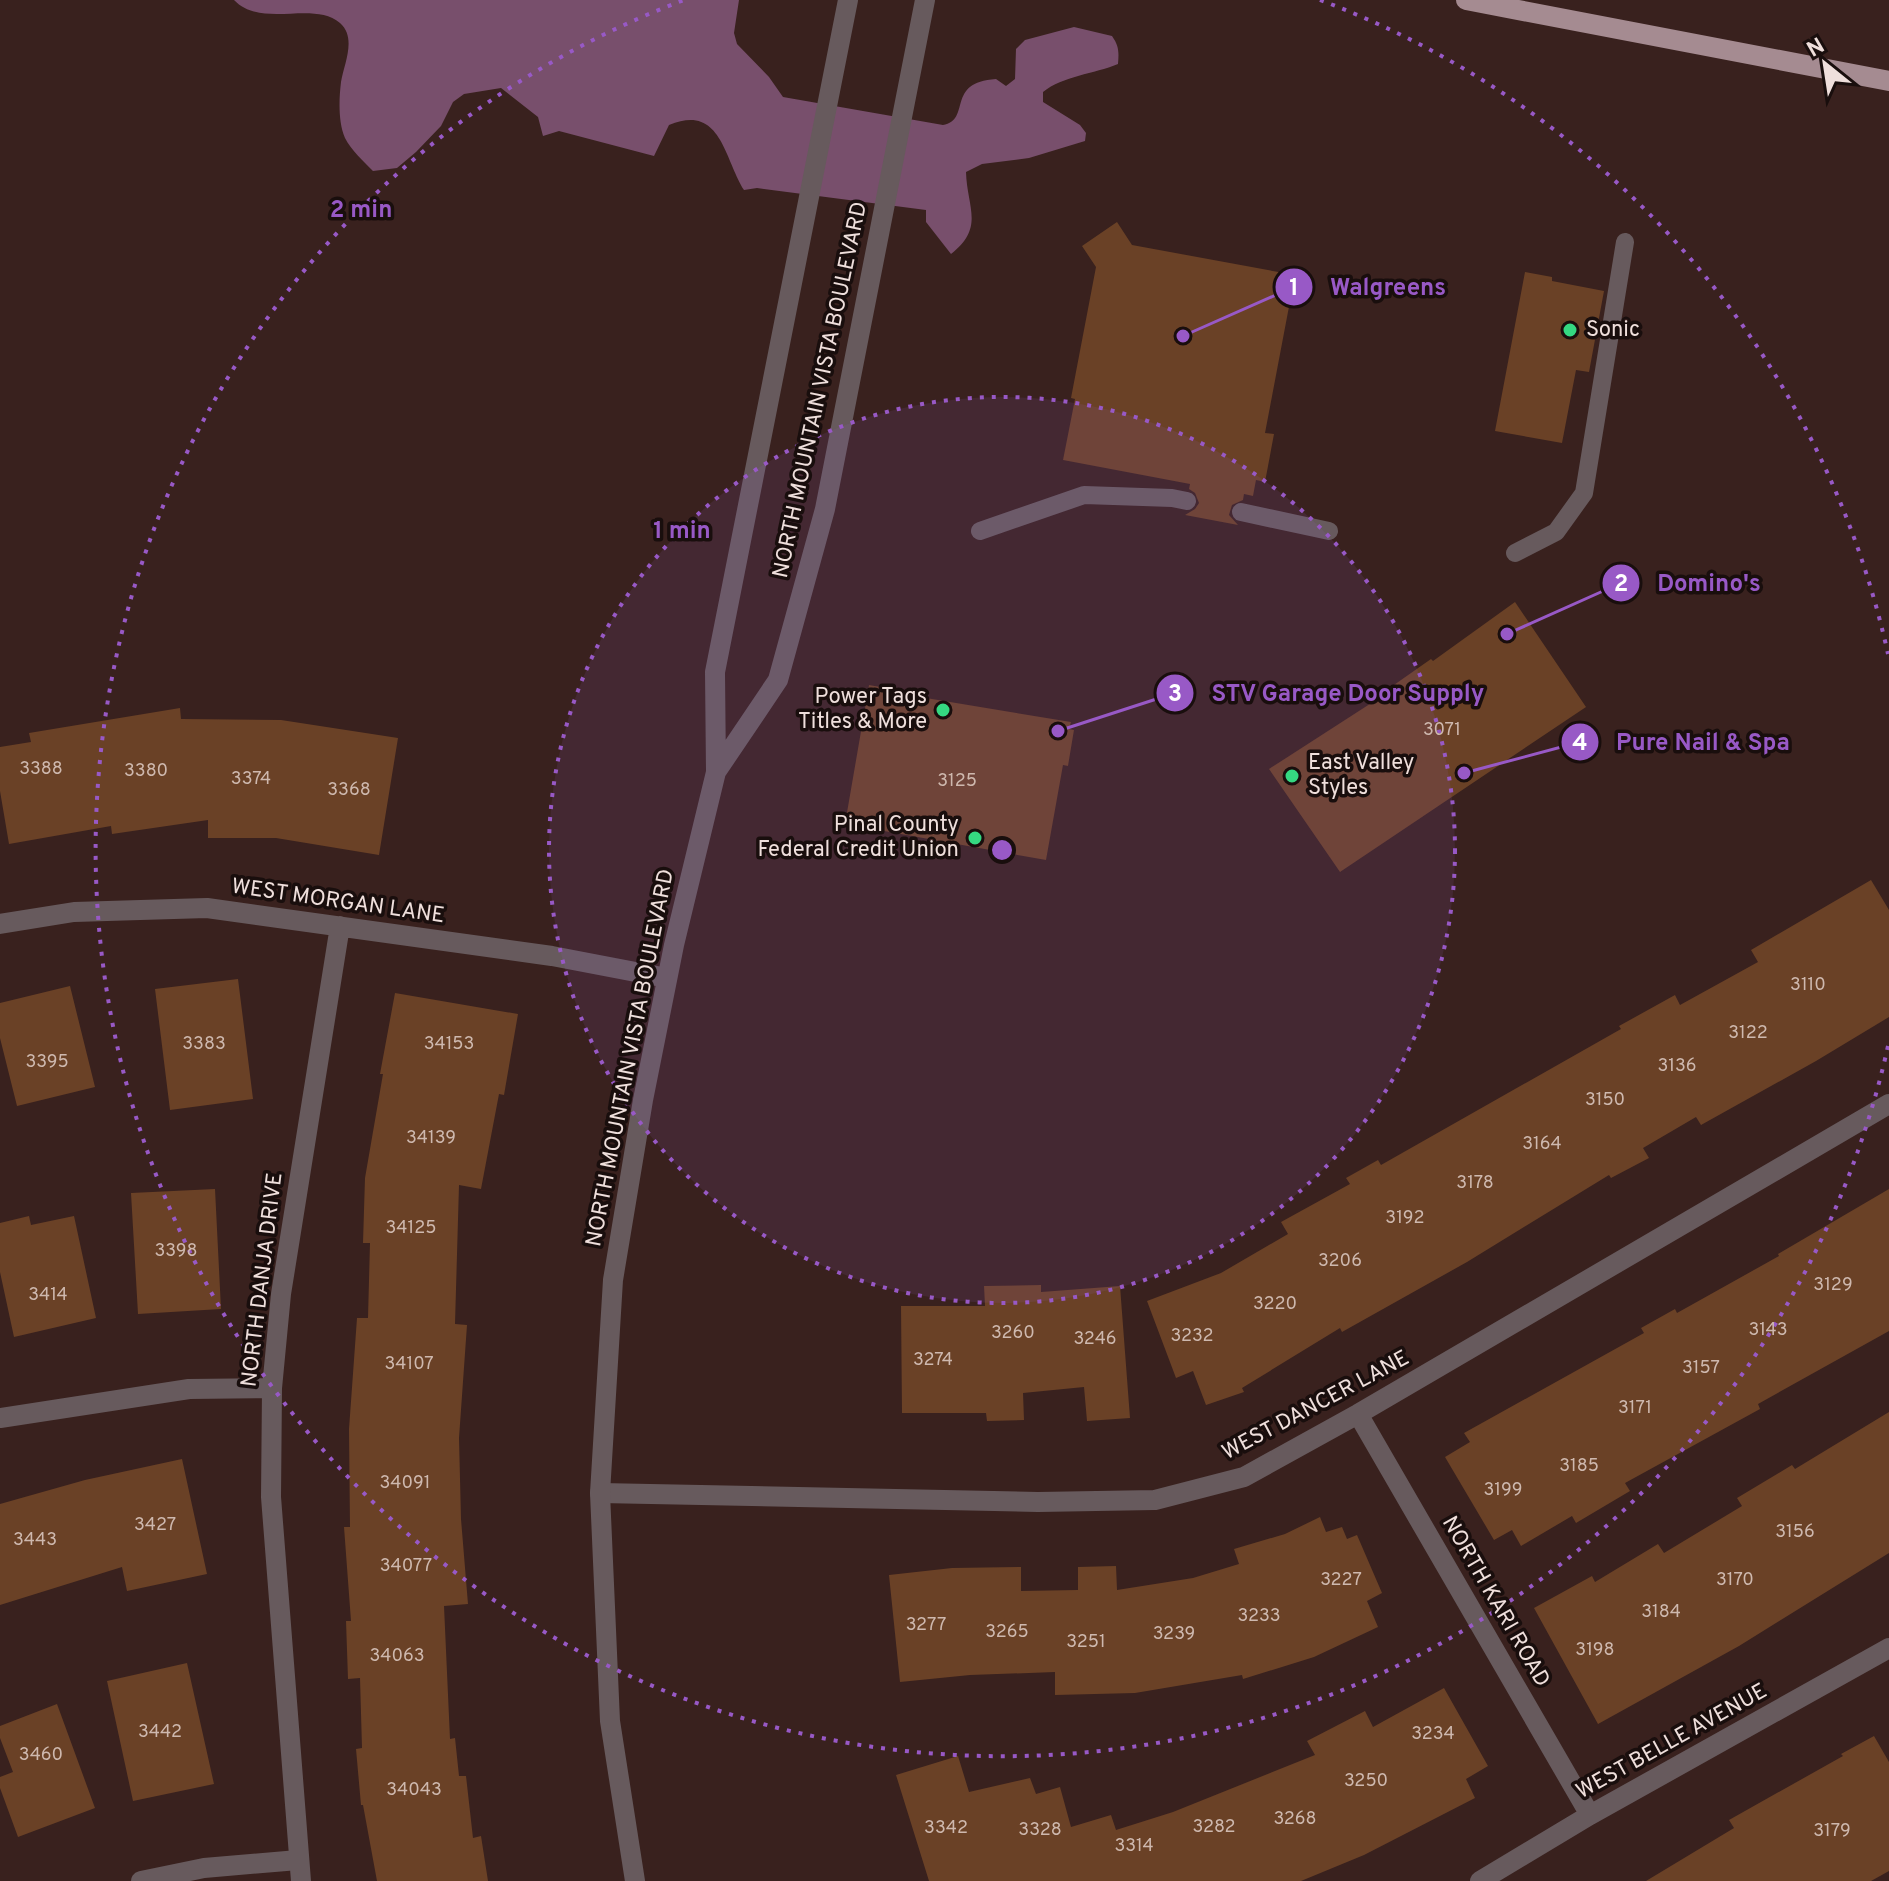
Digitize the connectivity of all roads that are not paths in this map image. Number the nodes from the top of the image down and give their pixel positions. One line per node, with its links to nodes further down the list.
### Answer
1 (848, 0): 11 (street, NORTH MOUNTAIN VISTA BOULEVARD)
2 (1466, 0): 4 (main road)
3 (924, 2): 11 (street, NORTH MOUNTAIN VISTA BOULEVARD)
4 (1889, 81)
5 (1625, 242): 10 (lane)
6 (1187, 501): 8 (lane)
7 (1241, 512): 9 (lane)
8 (980, 531)
9 (1329, 531)
10 (1515, 553)
11 (716, 772): 14 (street, NORTH MOUNTAIN VISTA BOULEVARD)
12 (0, 924): 13 (street, WEST MORGAN LANE)
13 (340, 926): 14 (street, WEST MORGAN LANE); 16 (street, NORTH DANJA DRIVE)
14 (667, 978): 19 (street, NORTH MOUNTAIN VISTA BOULEVARD)
15 (1889, 1104): 17 (street, WEST DANCER LANE)
16 (272, 1388): 18 (street); 22 (street, NORTH DANJA DRIVE)
17 (1358, 1414): 19 (street, WEST DANCER LANE); 21 (street, NORTH KARI ROAD)
18 (0, 1418)
19 (600, 1493): 24 (street, NORTH MOUNTAIN VISTA BOULEVARD)
20 (1889, 1648): 21 (street, WEST BELLE AVENUE)
21 (1590, 1815): 25 (street, WEST BELLE AVENUE)
22 (300, 1871): 23 (street)
23 (141, 1881)
24 (635, 1881)
25 (1480, 1881)

